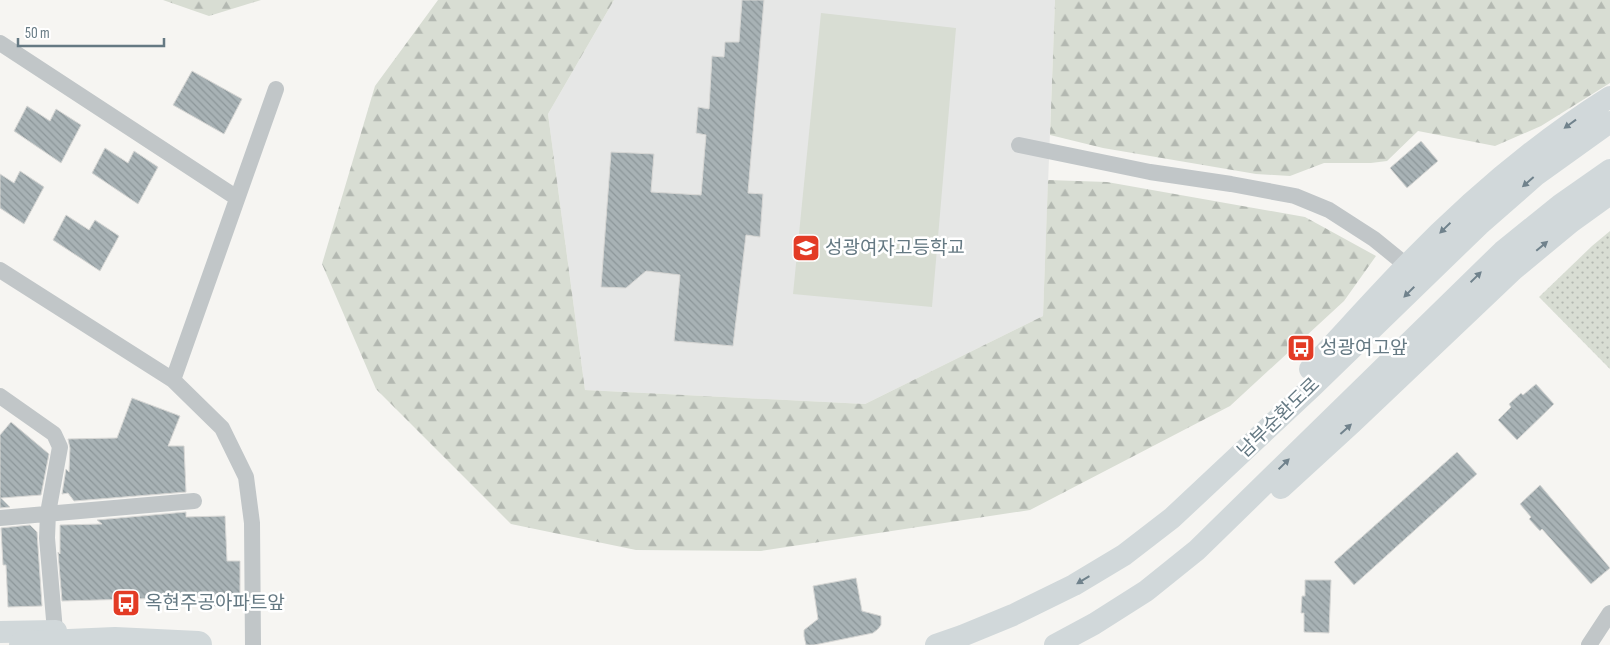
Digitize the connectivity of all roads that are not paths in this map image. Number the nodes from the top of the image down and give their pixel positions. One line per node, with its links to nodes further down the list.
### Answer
1 (0, 43): 8 (street)
2 (276, 89): 8 (street)
3 (1610, 97): 9 (main road, one-way to 9)
4 (1610, 122): 16 (main road, 남부순환도로, one-way to 16)
5 (1019, 146): 9 (street)
6 (1610, 170): 17 (main road, 남부순환도로, one-way to 6)
7 (1610, 194): 17 (main road, one-way to 7)
8 (237, 198): 11 (street)
9 (1406, 265): 16 (main road)
10 (0, 270): 11 (street)
11 (173, 380): 25 (street)
12 (0, 396): 14 (street)
13 (194, 501): 14 (street)
14 (48, 513): 15 (street); 19 (street)
15 (0, 518)
16 (1124, 554): 26 (main road, 남부순환도로, one-way to 26)
17 (1146, 591): 27 (main road, 남부순환도로)
18 (1610, 614): 21 (street)
19 (55, 631): 20 (main road); 24 (main road)
20 (0, 632)
21 (1593, 643)
22 (23, 645): 23 (highway)
23 (198, 645)
24 (211, 645)
25 (253, 645)
26 (936, 645)
27 (1055, 645)

